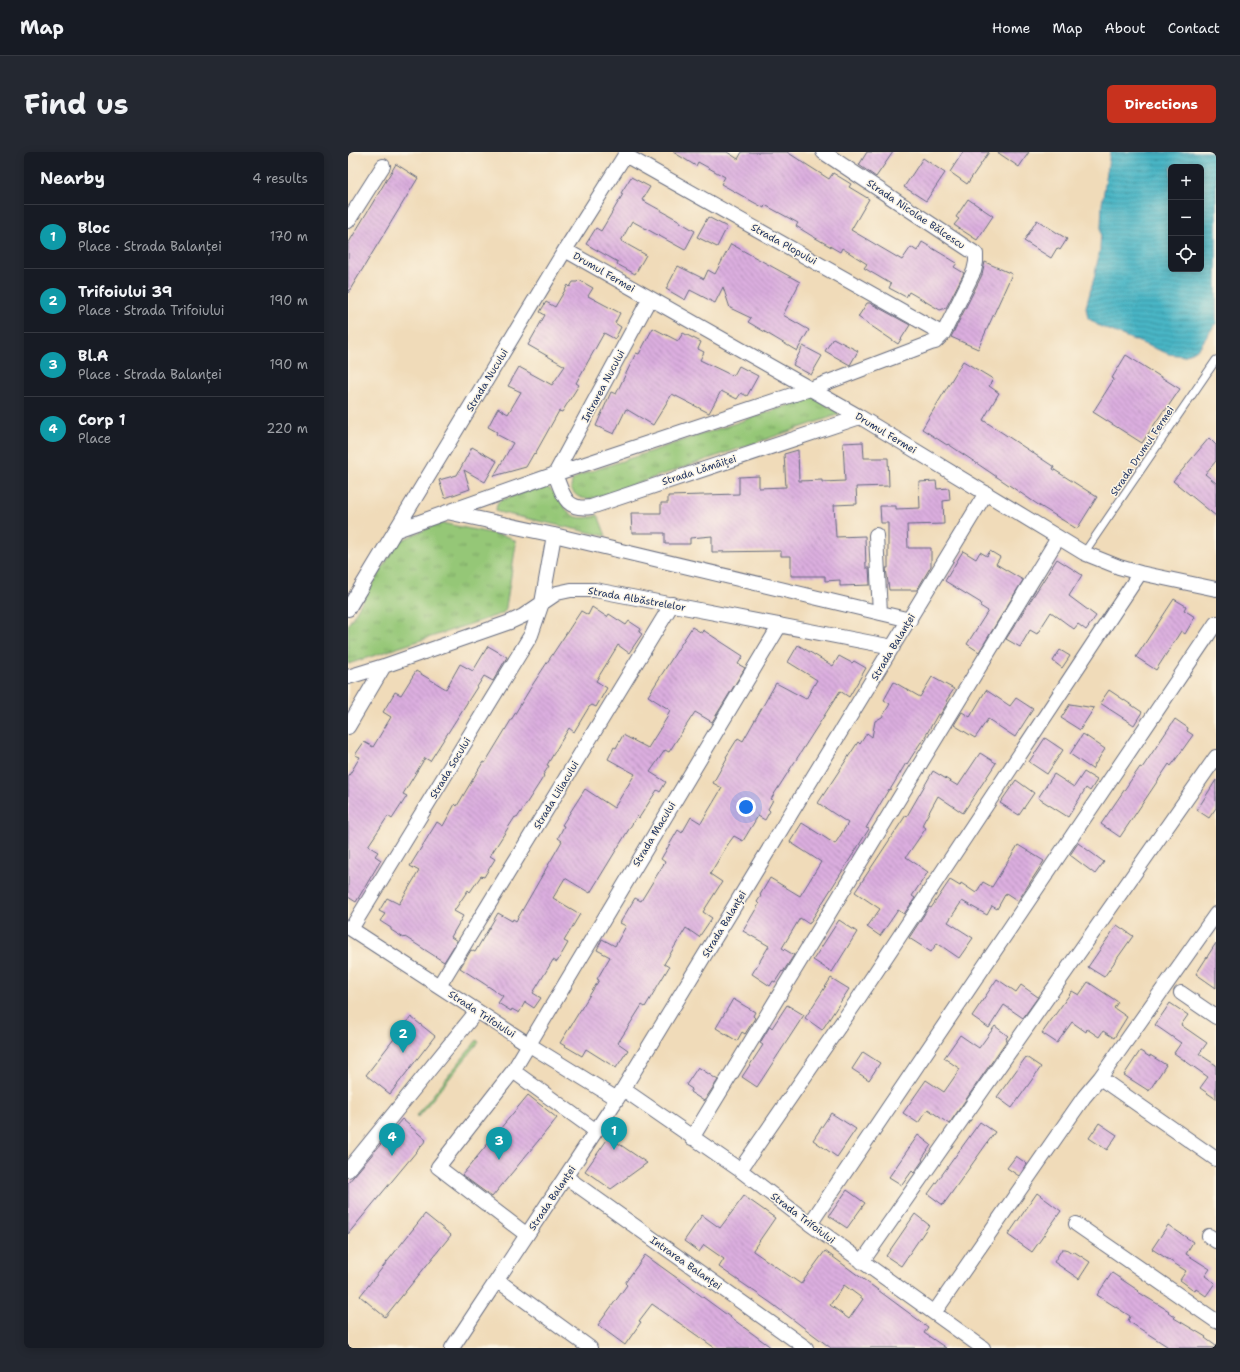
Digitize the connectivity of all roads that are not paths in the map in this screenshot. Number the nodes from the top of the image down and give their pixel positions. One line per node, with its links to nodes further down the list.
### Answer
1 (823, 152): 7 (street, Strada Nicolae Bălcescu)
2 (626, 153): 5 (street, Strada Nucului); 7 (street, Strada Plopului)
3 (383, 166): 4 (street)
4 (348, 221)
5 (565, 250): 6 (street, Drumul Fermei); 14 (street, Strada Nucului)
6 (650, 298): 9 (street, Drumul Fermei); 11 (street, Intrarea Nucului)
7 (943, 334): 9 (street, Strada Nicolae Bălcescu)
8 (1216, 360): 18 (lane, Strada Drumul Fermei)
9 (810, 389): 10 (street, Drumul Fermei); 11 (street)
10 (860, 417): 11 (street, Strada Lămâiței); 12 (street, Drumul Fermei)
11 (555, 474): 13 (street)
12 (986, 493): 17 (street, Drumul Fermei); 25 (street, Strada Balanței)
13 (447, 512): 14 (street); 16 (street)
14 (397, 530): 23 (street, Strada Nucului)
15 (876, 535): 24 (street)
16 (554, 536): 21 (street, Strada Socului); 24 (street)
17 (1058, 538): 18 (street, Drumul Fermei); 44 (street)
18 (1084, 553): 19 (street, Drumul Fermei)
19 (1140, 573): 20 (street, Drumul Fermei); 47 (street)
20 (1216, 589)
21 (542, 603): 22 (street, Strada Albăstrelelor); 29 (street, Strada Albăstrelelor); 34 (street, Strada Socului)
22 (672, 604): 27 (street, Strada Albăstrelelor); 35 (street, Strada Liliacului)
23 (348, 609)
24 (880, 613): 25 (street)
25 (910, 620): 28 (street, Strada Balanței)
26 (1216, 623): 49 (street)
27 (780, 624): 28 (street, Strada Albăstrelelor); 39 (street, Strada Macului)
28 (893, 647): 42 (street, Strada Balanței)
29 (384, 666): 30 (street, Strada Albăstrelelor); 31 (street)
30 (348, 677)
31 (348, 727)
32 (1216, 757): 52 (street)
33 (1214, 923): 41 (street)
34 (350, 928): 35 (street, Strada Trifoiului)
35 (439, 986): 37 (street, Strada Trifoiului)
36 (1181, 993): 38 (street)
37 (477, 1011): 39 (street, Strada Trifoiului); 46 (street)
38 (1216, 1017)
39 (528, 1044): 40 (street, Strada Macului); 42 (street, Strada Trifoiului)
40 (513, 1071): 43 (street); 51 (street, Strada Macului)
41 (1100, 1078): 45 (street); 54 (street)
42 (620, 1094): 43 (street, Strada Balanței); 44 (street, Strada Trifoiului)
43 (596, 1131): 48 (street, Strada Balanței)
44 (692, 1138): 47 (street, Strada Trifoiului)
45 (1216, 1159)
46 (348, 1170)
47 (740, 1170): 49 (street, Strada Trifoiului)
48 (566, 1177): 51 (street, Strada Balanței); 58 (street, Intrarea Balanței)
49 (810, 1224): 52 (street, Strada Trifoiului)
50 (1076, 1224): 55 (street)
51 (526, 1235): 53 (street, Strada Balanței)
52 (862, 1262): 54 (street, Strada Trifoiului)
53 (497, 1280): 56 (street, Strada Balanței); 57 (street)
54 (934, 1313): 59 (street, Strada Trifoiului)
55 (1216, 1321)
56 (455, 1347)
57 (590, 1348)
58 (806, 1348)
59 (983, 1348)

